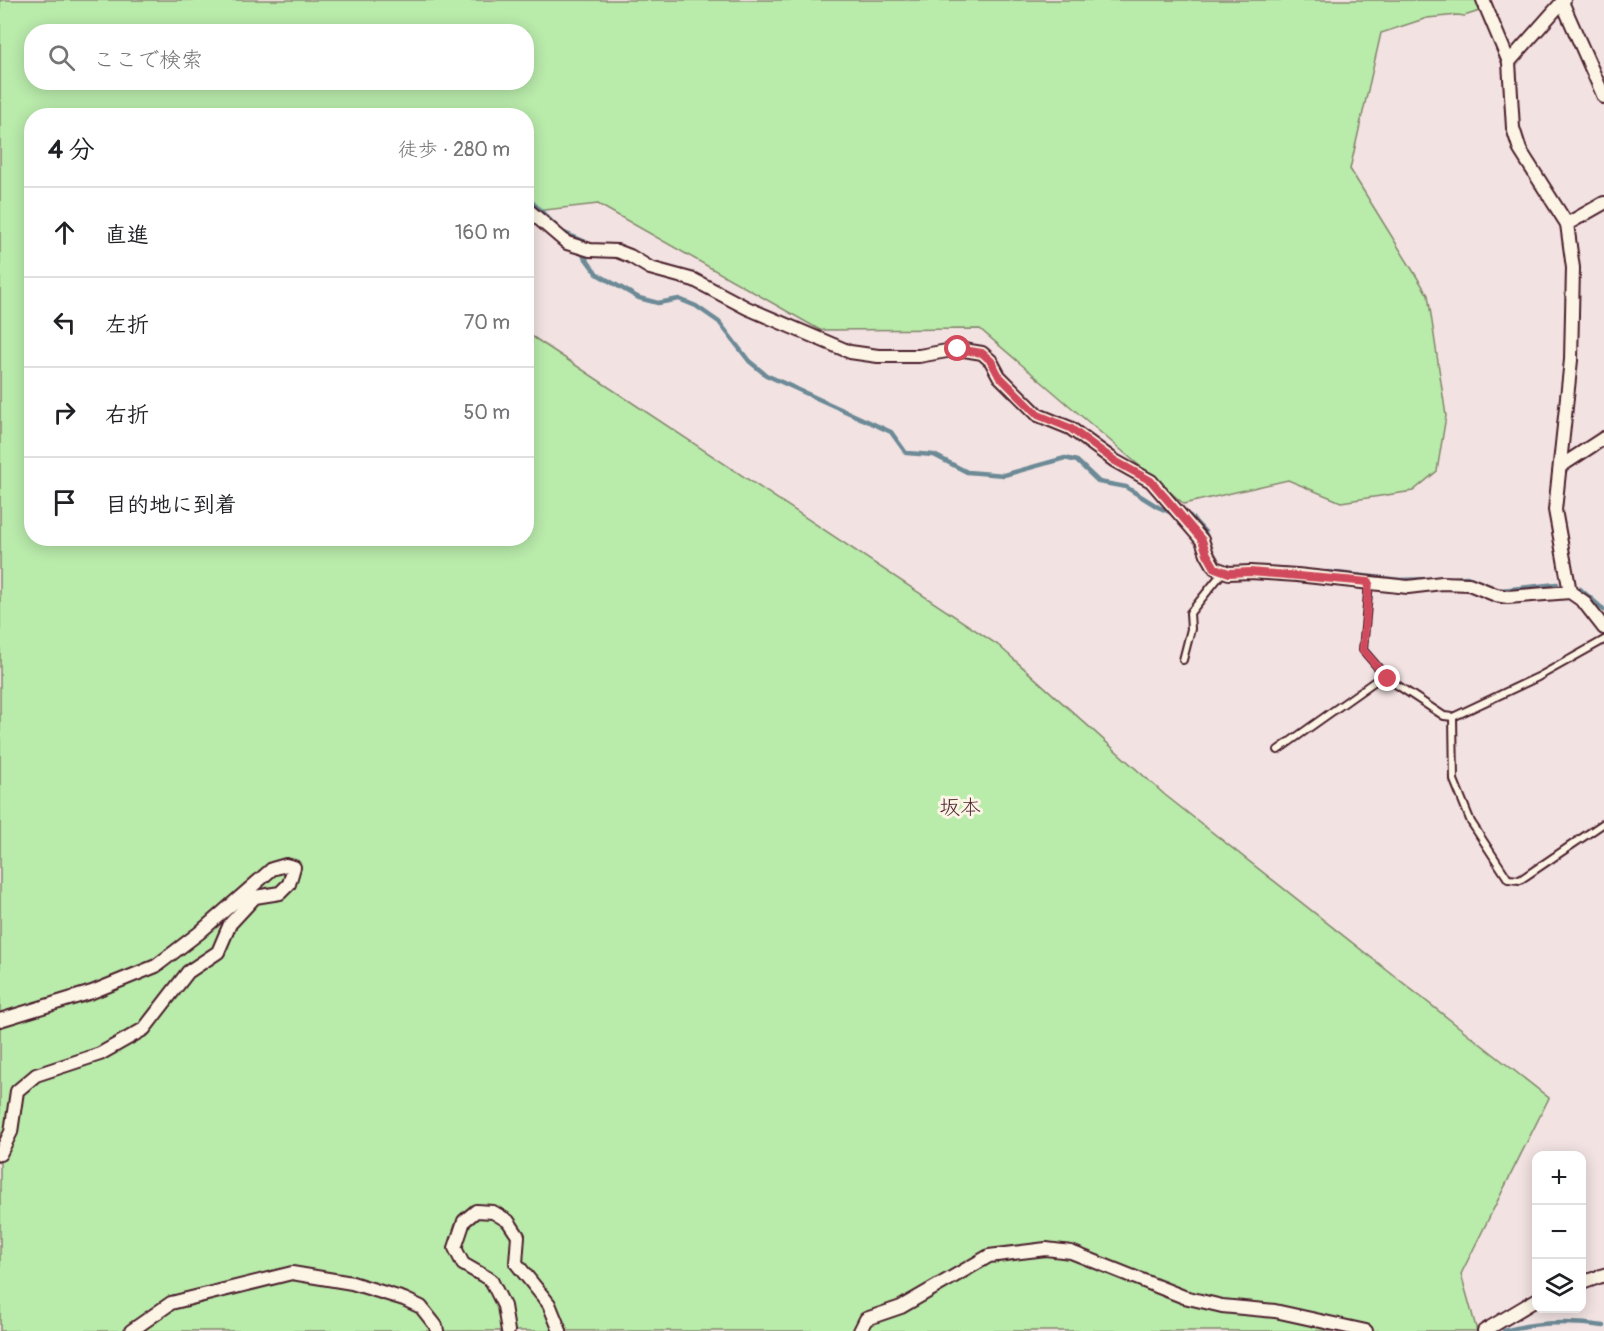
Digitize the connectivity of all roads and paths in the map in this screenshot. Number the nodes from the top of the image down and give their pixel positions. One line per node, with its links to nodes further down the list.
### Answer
1 (1483, 0): 3 (street)
2 (1563, 1): 3 (street); 4 (street)
3 (1509, 62): 7 (street)
4 (1604, 97)
5 (1604, 203): 7 (street)
6 (534, 215): 10 (street)
7 (1566, 224): 9 (street)
8 (1604, 438): 9 (street)
9 (1561, 466): 12 (street)
10 (1223, 571): 11 (street); 15 (lane)
11 (1369, 582): 12 (street); 16 (lane)
12 (1570, 592): 13 (street)
13 (1604, 628)
14 (1604, 640): 17 (lane)
15 (1184, 660)
16 (1388, 679): 17 (lane); 18 (lane)
17 (1453, 717): 19 (lane)
18 (1278, 750)
19 (1604, 823)
20 (0, 1020): 21 (street)
21 (0, 1154)
22 (1604, 1275): 23 (street)
23 (1586, 1281)
24 (1532, 1302): 31 (street)
25 (131, 1331): 26 (street)
26 (437, 1331)
27 (508, 1331): 28 (street)
28 (560, 1331)
29 (860, 1331): 30 (street)
30 (1366, 1331)
31 (1484, 1331)

